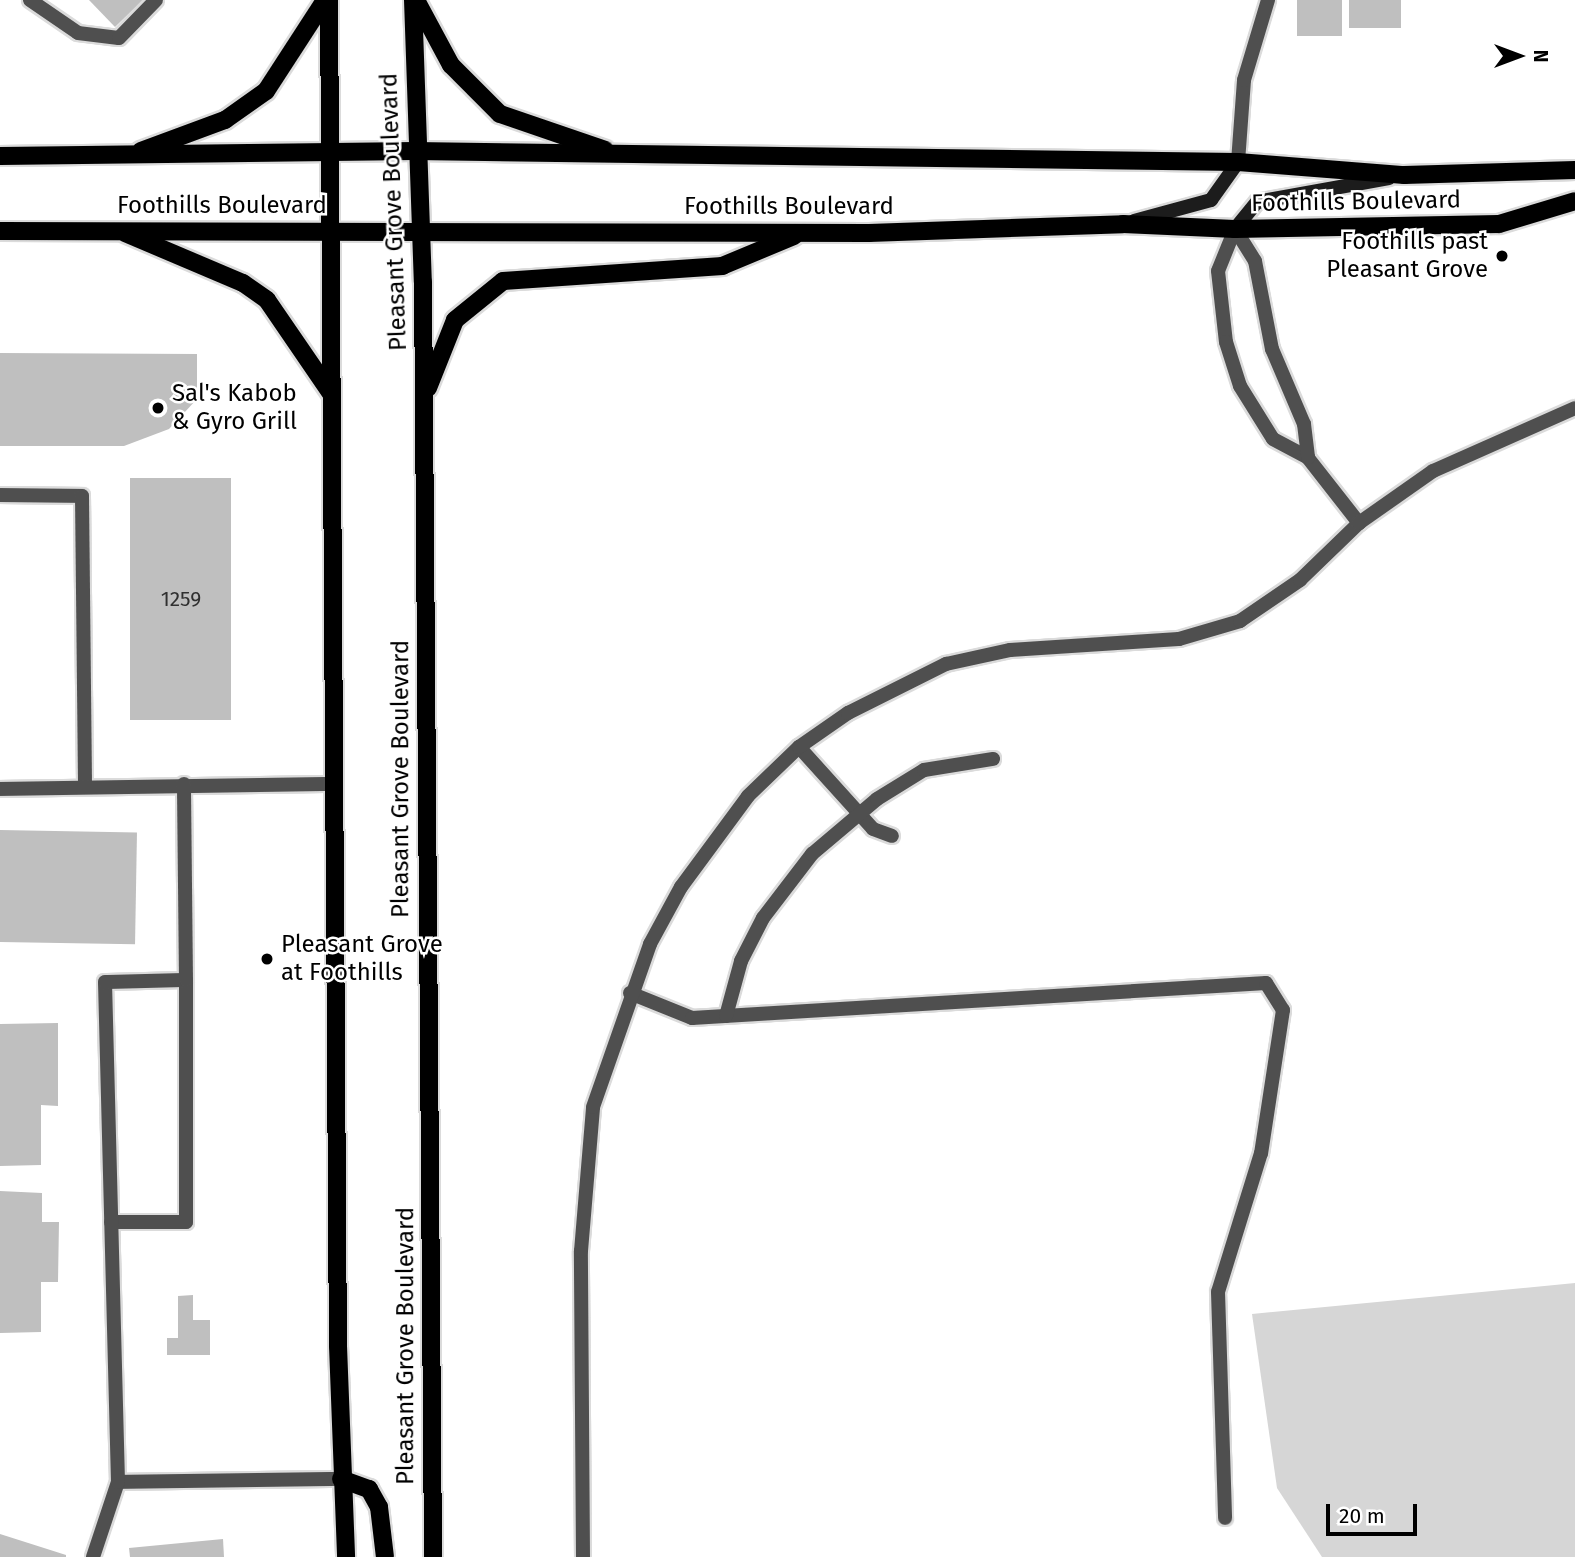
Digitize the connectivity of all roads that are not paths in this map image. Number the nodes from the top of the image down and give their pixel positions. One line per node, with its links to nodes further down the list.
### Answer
1 (30, 0): 2 (lane)
2 (156, 0)
3 (327, 0): 7 (main road); 10 (main road)
4 (414, 0): 6 (main road, Pleasant Grove Boulevard); 8 (main road)
5 (1268, 0): 11 (lane)
6 (415, 151): 7 (main road, Foothills Boulevard); 8 (main road, Foothills Boulevard); 18 (main road, Pleasant Grove Boulevard)
7 (331, 153): 10 (main road, Foothills Boulevard); 20 (main road)
8 (625, 155): 11 (main road, Foothills Boulevard)
9 (0, 156): 10 (main road, Foothills Boulevard)
10 (128, 156)
11 (1238, 162): 13 (main road, Foothills Boulevard); 15 (main road)
12 (1575, 170): 13 (main road, Foothills Boulevard)
13 (1404, 175): 16 (main road)
14 (1575, 201): 16 (main road, Foothills Boulevard)
15 (1123, 224): 16 (main road, Foothills Boulevard); 21 (main road, Foothills Boulevard)
16 (1236, 229): 25 (lane); 25 (lane)
17 (119, 230): 19 (main road, Foothills Boulevard); 20 (main road, Foothills Boulevard); 22 (main road)
18 (422, 230): 20 (main road, Foothills Boulevard); 21 (main road, Foothills Boulevard); 23 (main road, Pleasant Grove Boulevard)
19 (0, 231)
20 (331, 231): 22 (main road)
21 (802, 232): 23 (main road)
22 (330, 392): 31 (main road)
23 (423, 405): 46 (main road, Pleasant Grove Boulevard)
24 (1575, 408): 27 (lane)
25 (1308, 458): 27 (lane)
26 (0, 495): 32 (lane)
27 (1359, 523): 28 (lane)
28 (799, 747): 34 (lane); 37 (lane)
29 (993, 759): 34 (lane)
30 (184, 784): 31 (lane); 32 (lane); 36 (lane)
31 (334, 784): 40 (main road)
32 (85, 787): 33 (lane)
33 (0, 789)
34 (859, 815): 35 (lane); 38 (lane)
35 (892, 836)
36 (186, 980): 39 (lane); 39 (lane)
37 (630, 993): 38 (lane); 47 (lane)
38 (726, 1016): 42 (lane)
39 (111, 1222): 41 (lane)
40 (341, 1479): 41 (lane); 44 (main road); 45 (main road)
41 (118, 1482): 43 (lane)
42 (1225, 1518)
43 (93, 1557)
44 (346, 1557)
45 (385, 1557)
46 (433, 1557)
47 (583, 1557)

